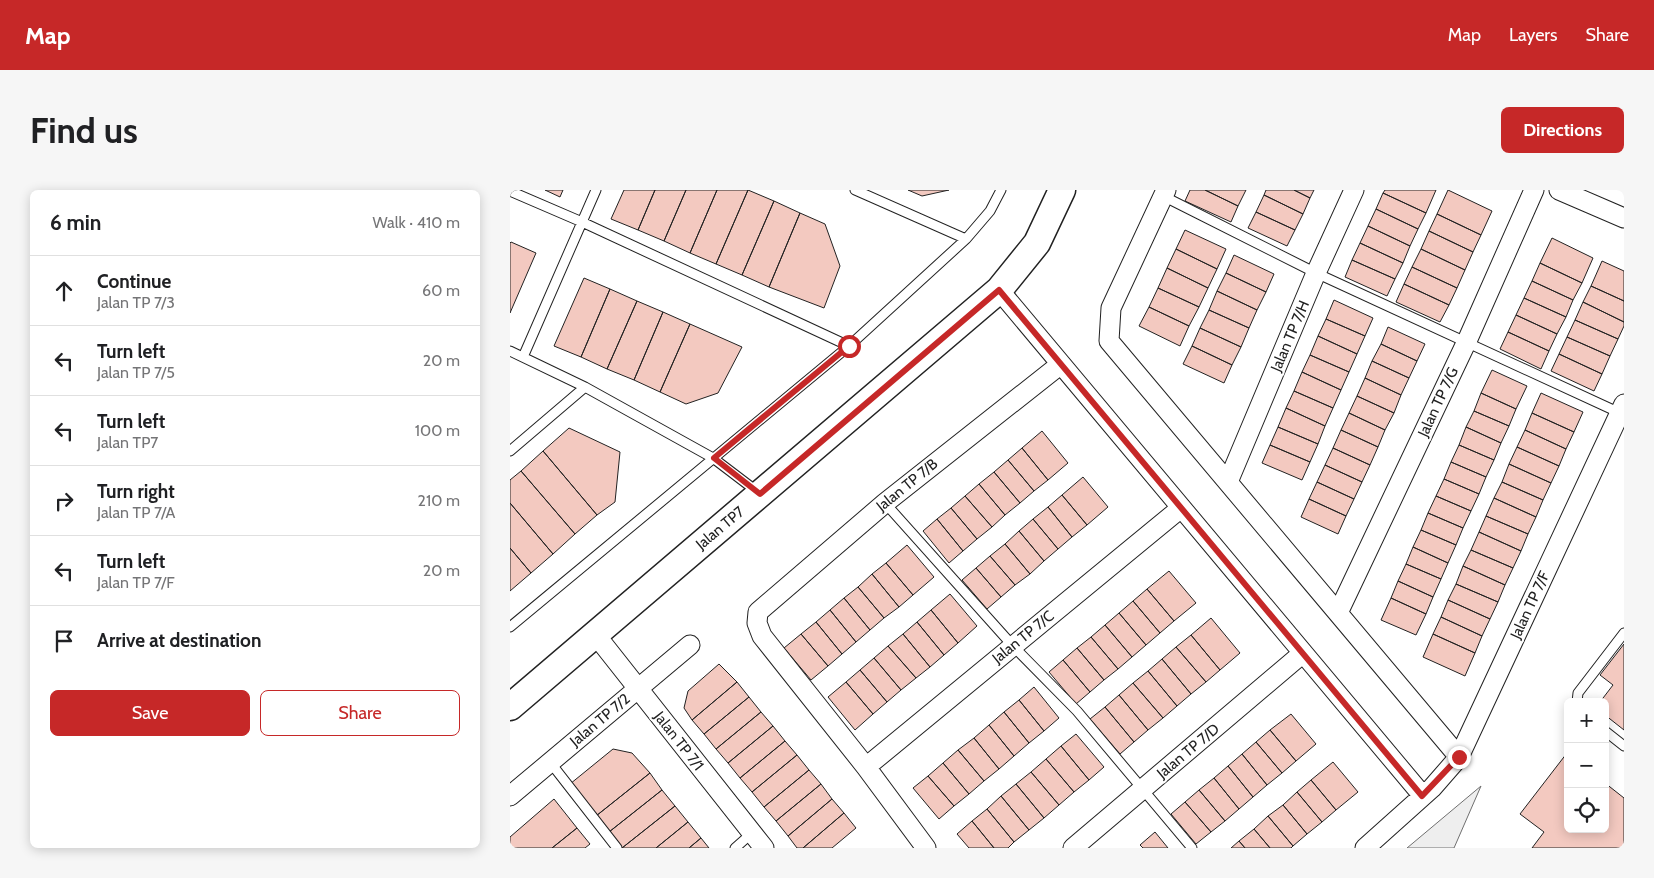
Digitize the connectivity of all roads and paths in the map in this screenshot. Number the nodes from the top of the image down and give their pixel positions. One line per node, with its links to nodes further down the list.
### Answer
1 (596, 190): 11 (lane)
2 (855, 190): 12 (lane)
3 (1001, 190): 12 (lane)
4 (1062, 190): 14 (street, Jalan TP7)
5 (1354, 190): 13 (street, Jalan TP 7/H)
6 (1534, 190): 15 (street, Jalan TP 7/G)
7 (1559, 190): 10 (street)
8 (510, 191): 11 (lane)
9 (1165, 193): 13 (lane); 24 (street)
10 (1624, 218)
11 (582, 222): 16 (lane); 18 (lane)
12 (966, 239): 16 (lane)
13 (1316, 273): 15 (lane); 24 (street, Jalan TP 7/H)
14 (999, 290): 19 (street); 25 (street, Jalan TP7)
15 (1467, 341): 21 (lane); 28 (street, Jalan TP 7/G)
16 (849, 346): 23 (lane)
17 (510, 352): 18 (lane)
18 (522, 357): 20 (lane)
19 (1061, 364): 26 (street, Jalan TP 7/B); 27 (street)
20 (585, 387): 22 (lane); 23 (lane)
21 (1622, 409): 40 (street, Jalan TP 7/F)
22 (510, 451)
23 (714, 458): 25 (lane); 29 (lane)
24 (1228, 482): 28 (street)
25 (760, 494): 31 (street, Jalan TP7)
26 (885, 503): 33 (lane); 42 (street, Jalan TP 7/B)
27 (1181, 508): 33 (street, Jalan TP 7/C); 34 (street)
28 (1338, 613): 40 (street)
29 (510, 627)
30 (1624, 633): 36 (lane)
31 (595, 634): 35 (street, Jalan TP 7/1); 37 (street, Jalan TP7)
32 (690, 645): 35 (street, Jalan TP 7/2)
33 (1012, 646): 42 (street, Jalan TP 7/C); 43 (lane)
34 (1303, 653): 43 (street, Jalan TP 7/D); 45 (street)
35 (638, 689): 41 (street, Jalan TP 7/2); 46 (street, Jalan TP 7/1)
36 (1577, 698)
37 (510, 707)
38 (1609, 734): 39 (lane)
39 (1624, 746)
40 (1459, 757): 45 (street, Jalan TP 7/F)
41 (550, 762): 44 (street, Jalan TP 7/2); 47 (lane)
42 (866, 767): 50 (street)
43 (1143, 790): 51 (street, Jalan TP 7/D); 52 (lane)
44 (510, 796)
45 (1422, 796): 53 (street, Jalan TP 7/F)
46 (752, 833): 48 (lane); 49 (street, Jalan TP 7/1)
47 (617, 848)
48 (735, 848)
49 (764, 848)
50 (926, 848)
51 (1073, 848)
52 (1192, 848)
53 (1365, 848)

